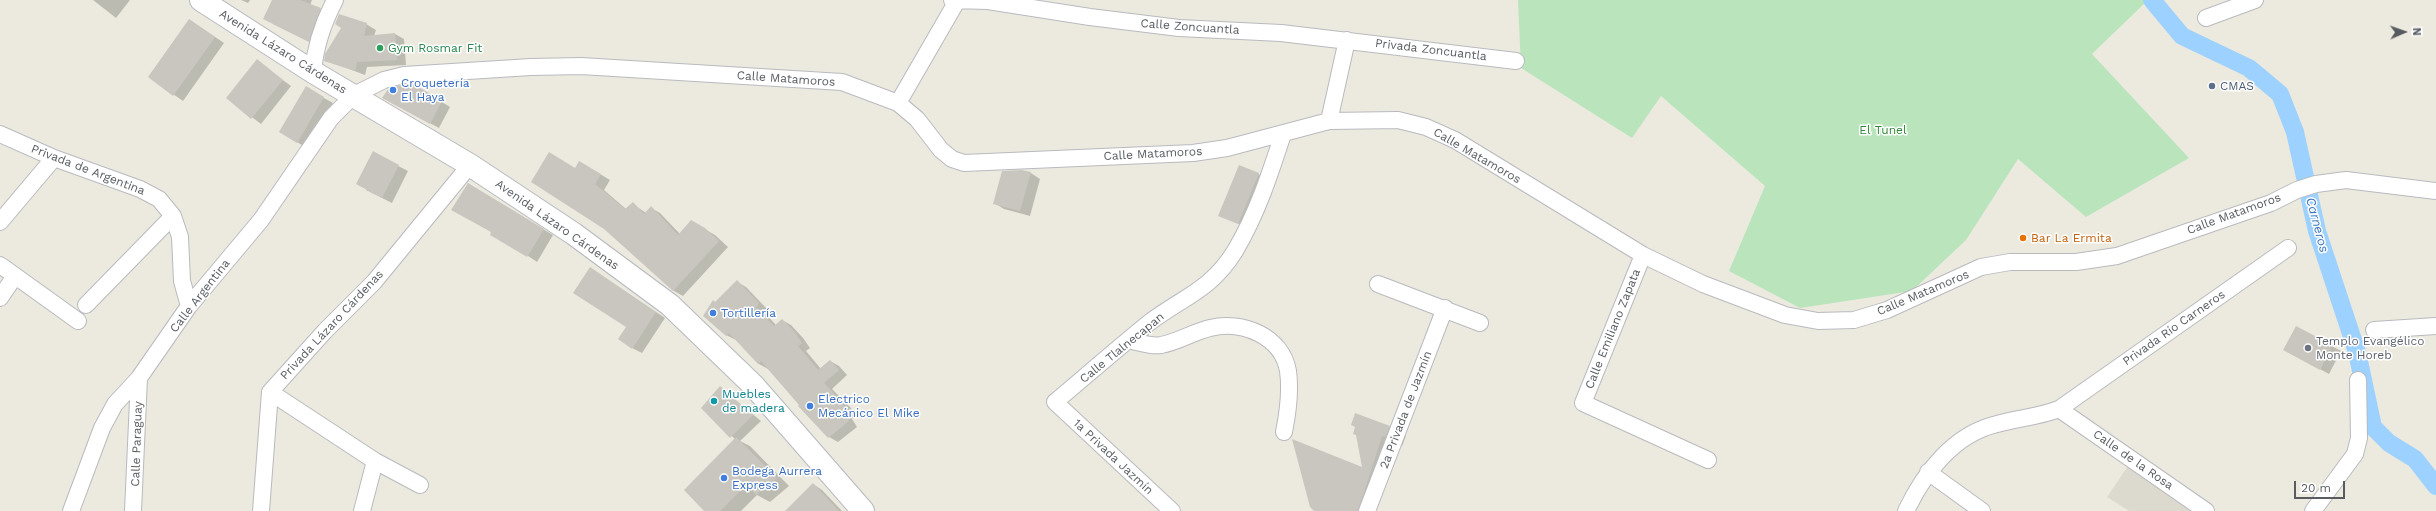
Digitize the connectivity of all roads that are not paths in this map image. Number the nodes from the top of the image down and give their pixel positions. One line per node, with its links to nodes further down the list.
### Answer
1 (201, 0): 8 (main road, Avenida Lázaro Cárdenas)
2 (335, 0): 8 (street)
3 (954, 0): 6 (street, Calle Zoncuantla); 10 (street)
4 (2255, 0): 5 (street)
5 (2206, 18)
6 (1347, 40): 7 (street, Privada Zoncuantla); 11 (street)
7 (1516, 61)
8 (314, 72): 9 (main road, Avenida Lázaro Cárdenas)
9 (354, 95): 10 (street, Calle Matamoros); 15 (main road, Avenida Lázaro Cárdenas); 26 (street, Calle Argentina)
10 (898, 103): 13 (street, Calle Matamoros)
11 (1329, 121): 13 (street, Calle Matamoros); 20 (street, Calle Matamoros)
12 (0, 134): 14 (street, Privada de Argentina)
13 (1283, 134): 32 (street, Calle Tlalnecapan)
14 (54, 158): 17 (street, Privada de Argentina); 18 (street)
15 (470, 165): 35 (street, Privada Lázaro Cárdenas); 47 (main road, Avenida Lázaro Cárdenas)
16 (2436, 191): 20 (street, Calle Matamoros)
17 (173, 216): 25 (street); 26 (street, Privada de Argentina)
18 (0, 222)
19 (2288, 248): 37 (street, Privada Río Carneros)
20 (1643, 255): 39 (street, Calle Emiliano Zapata)
21 (0, 265): 22 (street)
22 (15, 276): 24 (street); 28 (street)
23 (1378, 284): 27 (street)
24 (0, 298)
25 (86, 305)
26 (189, 306): 33 (street, Calle Argentina)
27 (1445, 308): 29 (street); 49 (street, 2a Privada de Jazmín)
28 (78, 321)
29 (1480, 323)
30 (2436, 326): 31 (street)
31 (2374, 330)
32 (1128, 340): 36 (street, Calle Tlalnecapan); 38 (street)
33 (139, 378): 43 (street, Calle Argentina); 44 (street, Calle Paraguay)
34 (2358, 380): 53 (street)
35 (270, 392): 40 (street); 45 (street)
36 (1055, 402): 48 (street, 1a Privada Jazmín)
37 (2059, 409): 41 (street, Privada Río Carneros); 52 (street, Calle de la Rosa)
38 (1284, 432)
39 (1708, 460)
40 (375, 461): 42 (street); 46 (street)
41 (1928, 472): 50 (street, Privada Río Carneros); 51 (street)
42 (420, 484)
43 (71, 511)
44 (133, 511)
45 (261, 511)
46 (362, 511)
47 (863, 511)
48 (1172, 511)
49 (1367, 511)
50 (1906, 511)
51 (1982, 511)
52 (2206, 511)
53 (2313, 511)

